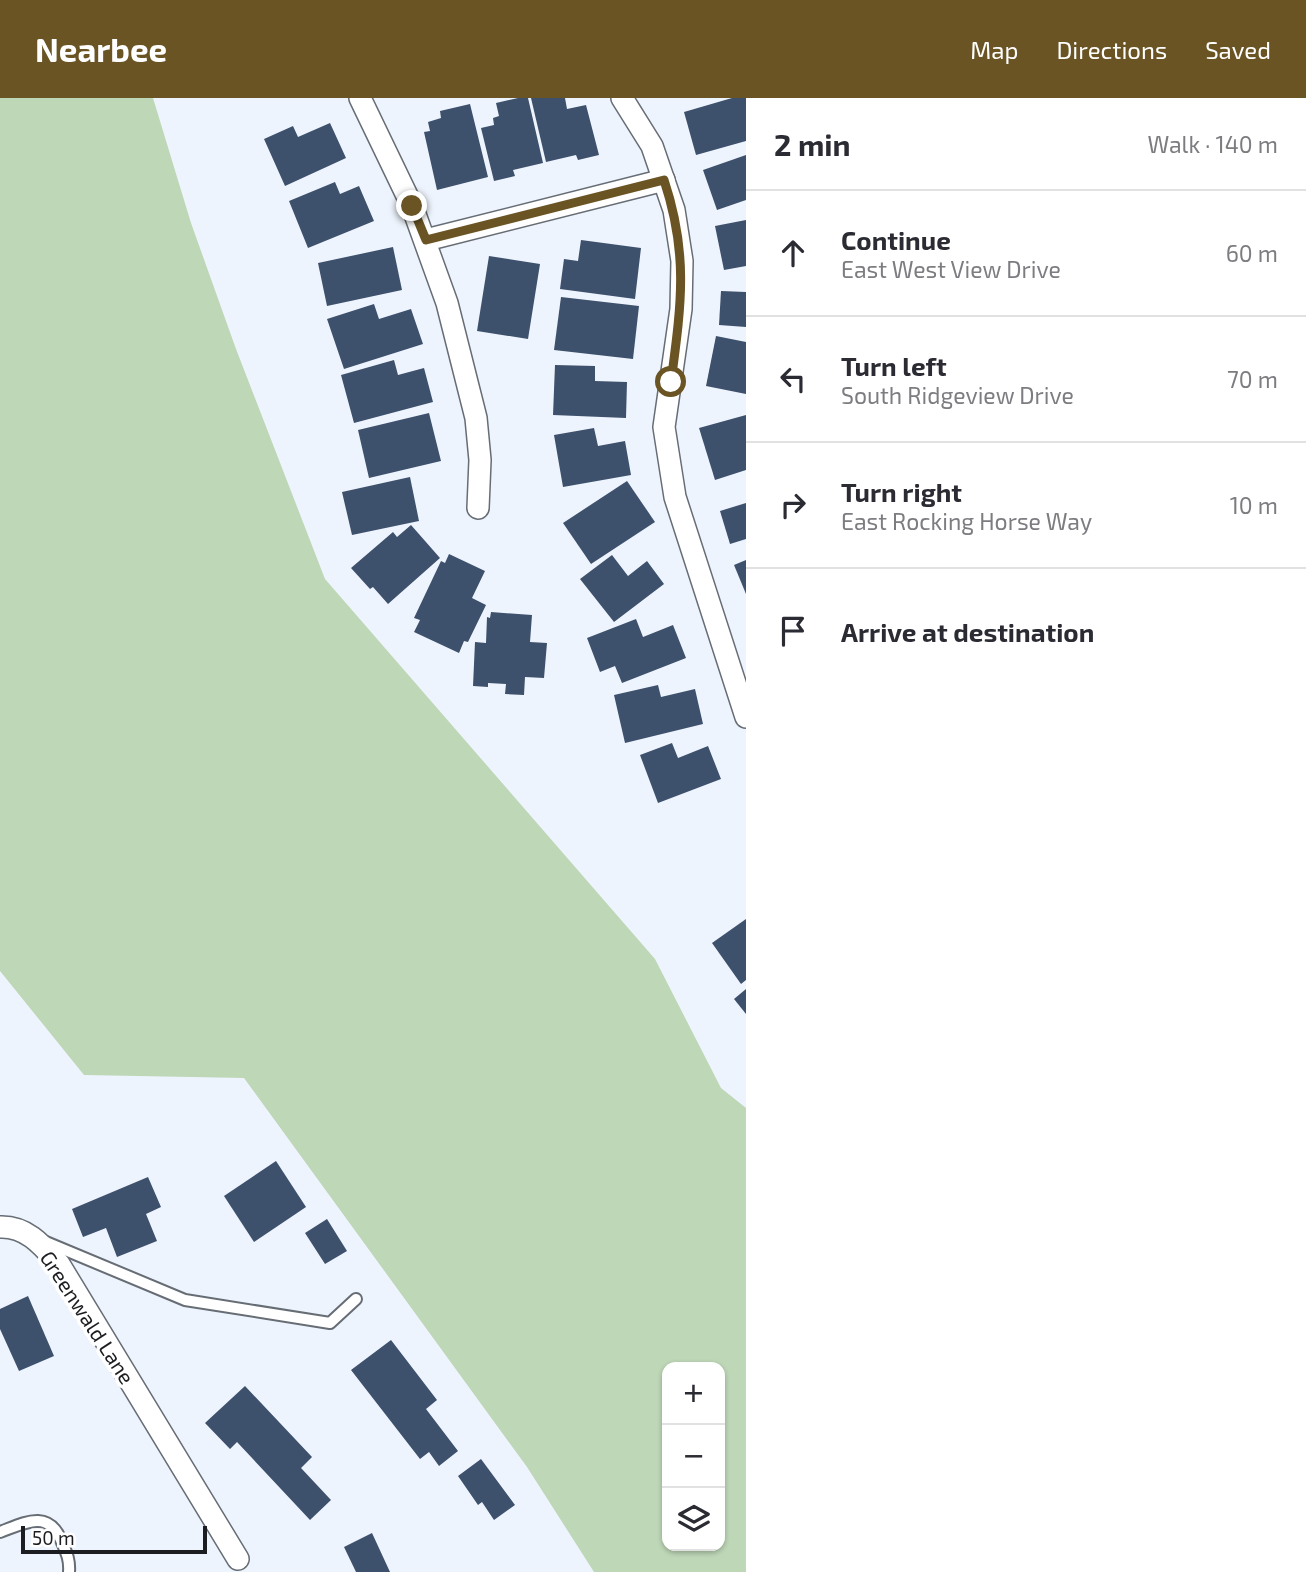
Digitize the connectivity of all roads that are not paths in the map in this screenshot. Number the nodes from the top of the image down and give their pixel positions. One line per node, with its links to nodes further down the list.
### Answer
1 (360, 98): 4 (street)
2 (622, 98): 3 (street)
3 (664, 180): 4 (street); 6 (street)
4 (426, 240): 5 (street)
5 (478, 508)
6 (746, 717)
7 (0, 1227): 8 (street, Greenwald Lane)
8 (37, 1238): 9 (lane); 11 (street, Greenwald Lane)
9 (356, 1299)
10 (0, 1532): 12 (lane)
11 (238, 1559)
12 (69, 1572)

